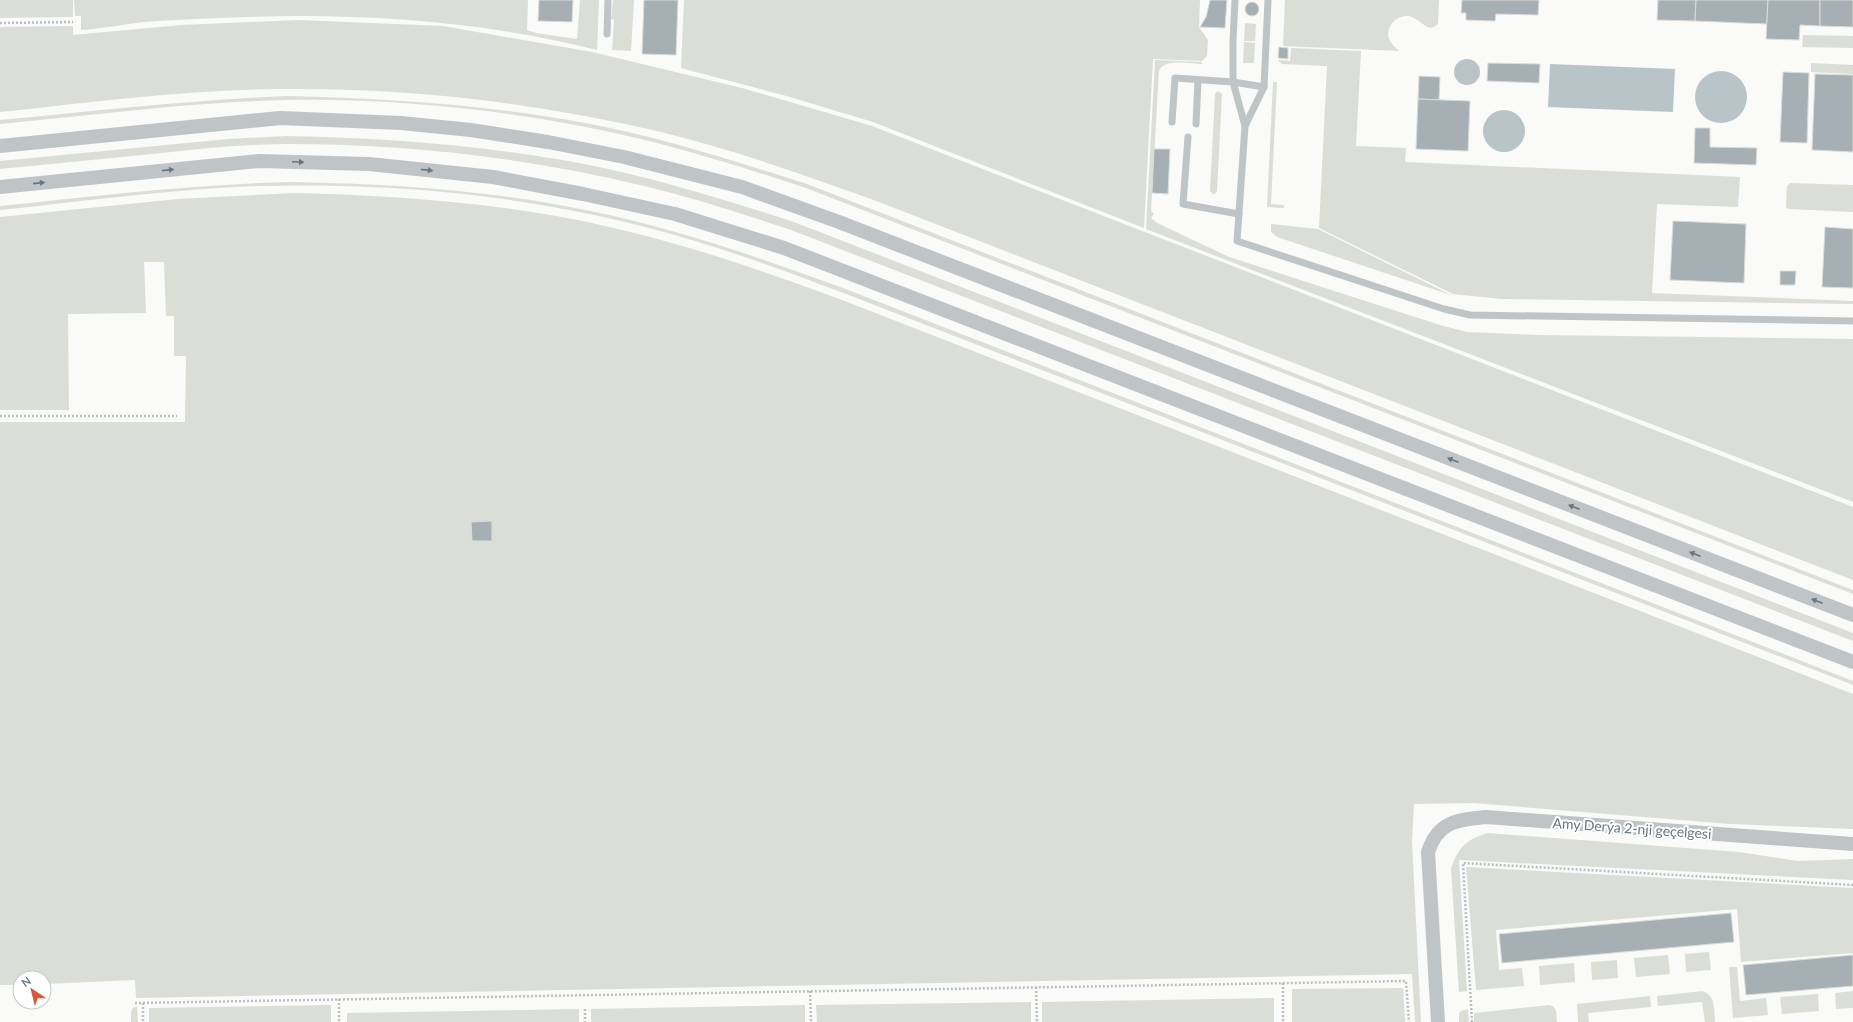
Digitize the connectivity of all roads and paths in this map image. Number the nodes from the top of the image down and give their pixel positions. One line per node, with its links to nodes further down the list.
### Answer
1 (608, 0): 6 (lane)
2 (1235, 0): 8 (lane)
3 (1268, 0): 9 (lane)
4 (73, 22): 5 (path)
5 (0, 23)
6 (607, 34)
7 (1198, 80): 8 (lane); 10 (lane); 11 (lane)
8 (1233, 82): 9 (lane); 12 (lane)
9 (1264, 87): 12 (lane)
10 (1172, 122)
11 (1196, 124)
12 (1245, 126): 16 (lane)
13 (1188, 137): 16 (lane)
14 (0, 146): 20 (street, one-way to 14)
15 (0, 187): 21 (street, one-way to 21)
16 (1239, 214): 17 (lane)
17 (1853, 321)
18 (0, 416): 19 (path)
19 (177, 416)
20 (1853, 615)
21 (1853, 662)
22 (1853, 844): 38 (street, Amy Derýa 2-nji geçelgesi)
23 (1853, 884): 39 (path)
24 (1283, 983): 25 (path); 36 (path); 37 (path)
25 (1036, 987): 26 (path); 35 (path)
26 (810, 991): 27 (path); 34 (path)
27 (339, 999): 29 (path); 32 (path)
28 (135, 1003): 29 (path)
29 (143, 1003): 31 (path)
30 (585, 1009): 33 (path)
31 (143, 1022)
32 (339, 1022)
33 (585, 1022)
34 (811, 1022)
35 (1037, 1022)
36 (1283, 1022)
37 (1409, 1022)
38 (1438, 1022)
39 (1472, 1022)

